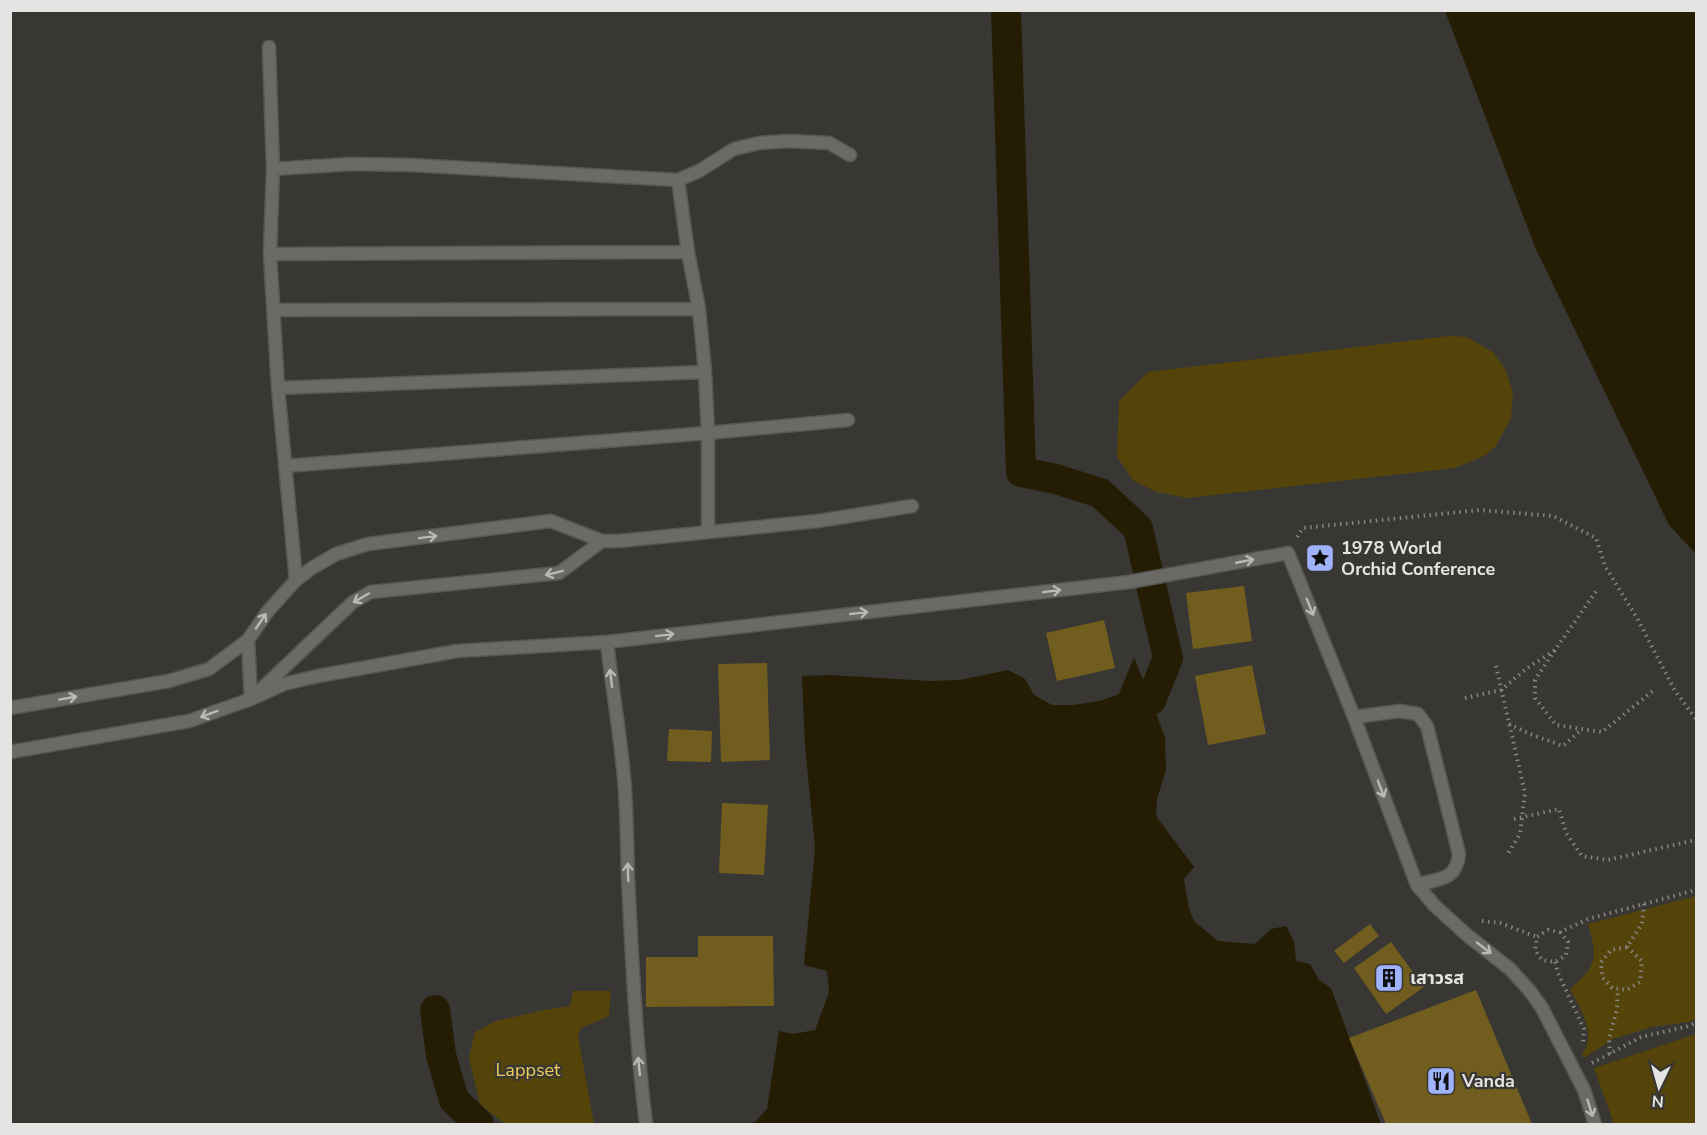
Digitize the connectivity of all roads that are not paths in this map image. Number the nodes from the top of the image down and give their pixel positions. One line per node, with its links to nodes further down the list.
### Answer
1 (269, 47): 3 (lane)
2 (850, 155): 4 (lane)
3 (273, 169): 4 (lane); 6 (lane)
4 (678, 180): 5 (lane)
5 (688, 252): 6 (lane); 7 (lane)
6 (270, 254): 8 (lane)
7 (699, 309): 8 (lane); 9 (lane)
8 (274, 310): 10 (lane)
9 (705, 372): 10 (lane); 12 (lane)
10 (278, 388): 13 (lane)
11 (848, 420): 12 (lane)
12 (708, 433): 13 (lane); 15 (lane)
13 (285, 466): 17 (lane)
14 (912, 506): 15 (lane)
15 (708, 532): 16 (lane)
16 (602, 541): 17 (lane, one-way to 16); 20 (lane, one-way to 20)
17 (296, 580): 18 (lane, one-way to 17)
18 (248, 640): 20 (lane); 21 (lane, one-way to 18)
19 (607, 642): 20 (lane); 22 (lane, one-way to 22); 25 (lane, one-way to 19)
20 (251, 699): 23 (lane, one-way to 23)
21 (10, 708)
22 (1353, 717): 24 (lane, one-way to 24); 24 (lane)
23 (10, 752)
24 (1417, 885): 26 (lane, one-way to 26)
25 (646, 1125)
26 (1595, 1125)

